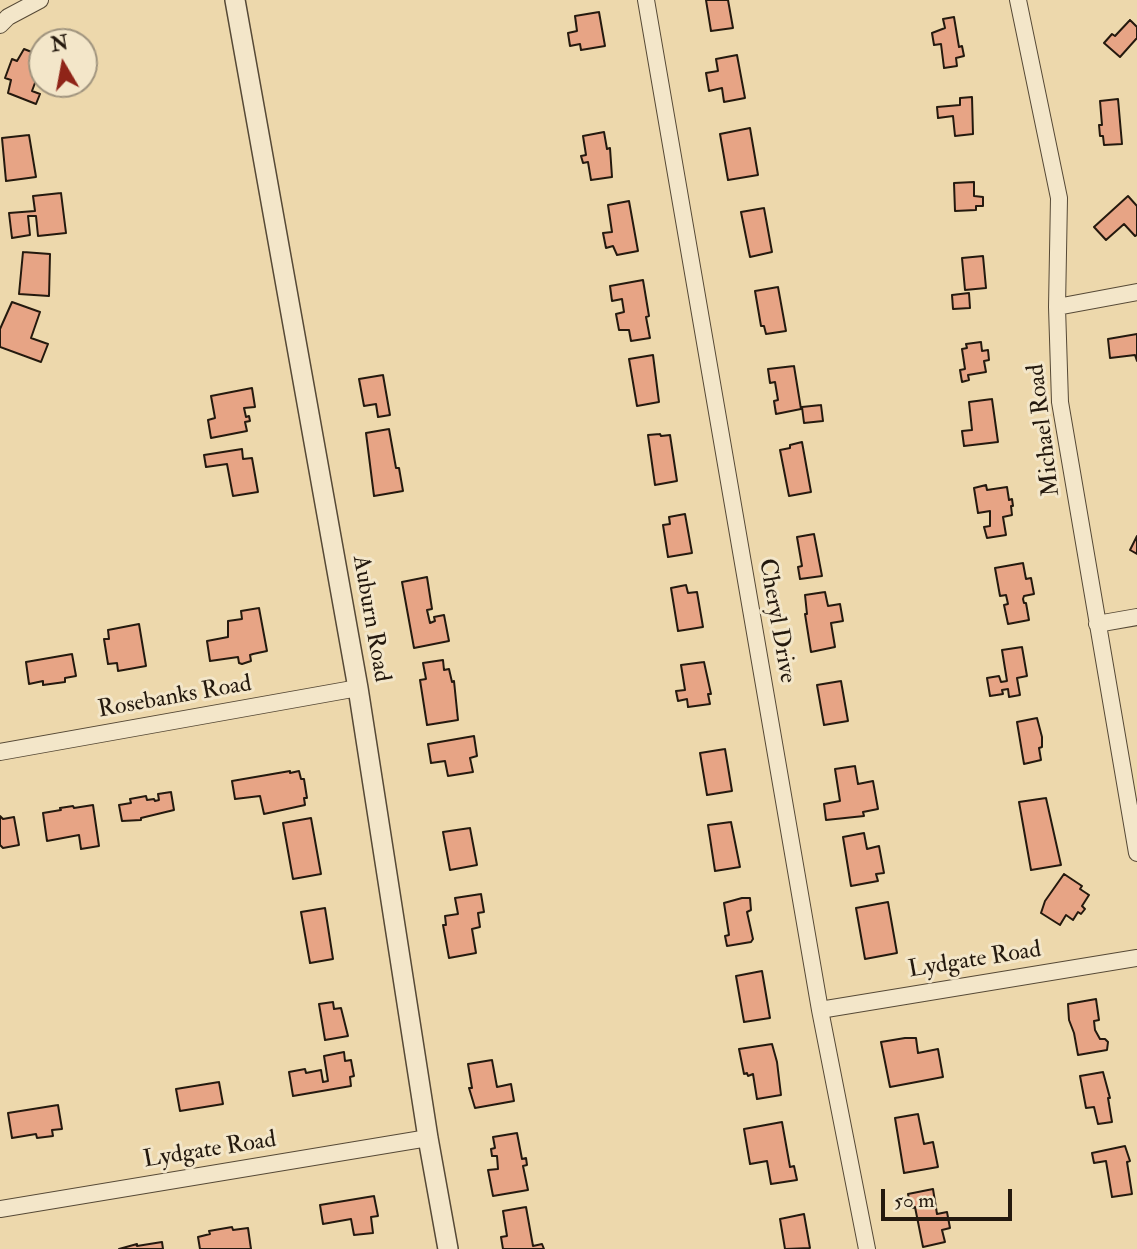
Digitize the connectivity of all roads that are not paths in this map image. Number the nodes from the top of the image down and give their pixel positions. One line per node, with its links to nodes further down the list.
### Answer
1 (40, 0): 5 (street)
2 (235, 0): 10 (street, Auburn Road)
3 (646, 0): 14 (street, Cheryl Drive)
4 (1018, 0): 7 (street, Michael Road)
5 (0, 26)
6 (1137, 292): 7 (street)
7 (1058, 307): 9 (street, Michael Road)
8 (1137, 617): 9 (street)
9 (1097, 624): 12 (street, Michael Road)
10 (358, 688): 11 (street, Rosebanks Road); 15 (street, Auburn Road)
11 (0, 752)
12 (1137, 853)
13 (1137, 958): 14 (street, Lydgate Road)
14 (820, 1010): 18 (street, Cheryl Drive)
15 (428, 1138): 16 (street, Lydgate Road); 17 (street, Auburn Road)
16 (0, 1209)
17 (448, 1249)
18 (867, 1249)

